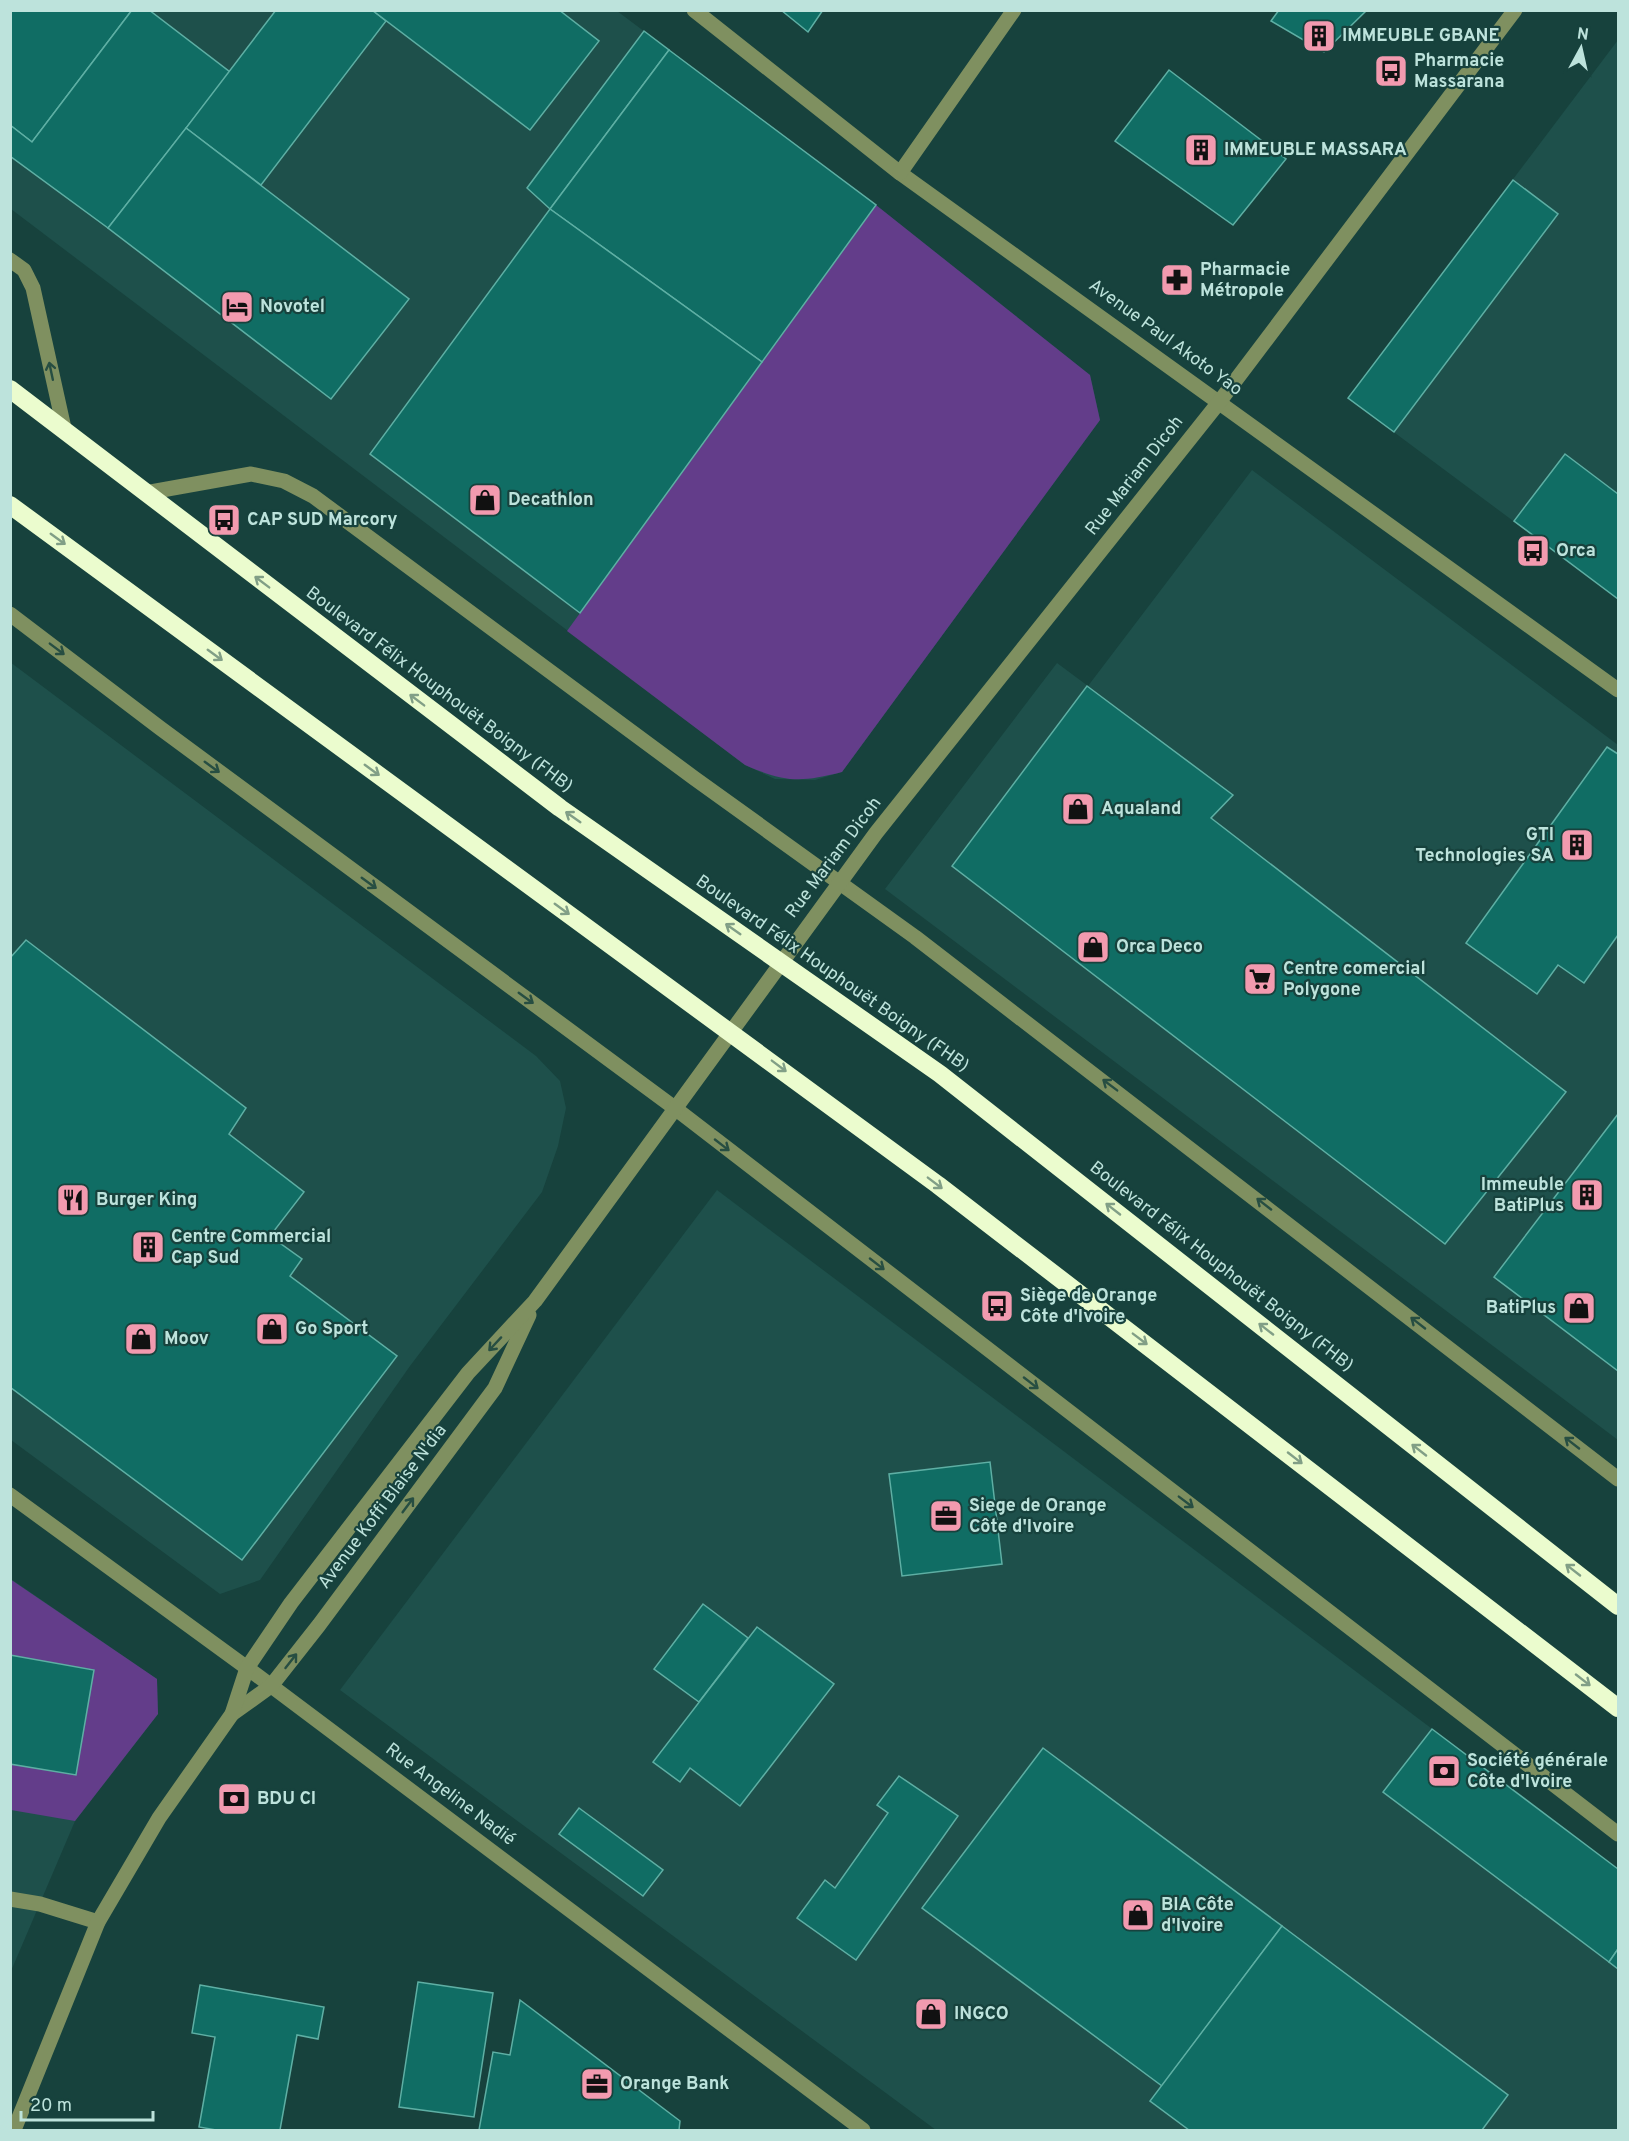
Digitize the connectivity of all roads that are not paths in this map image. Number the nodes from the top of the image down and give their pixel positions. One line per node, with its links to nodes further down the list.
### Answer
1 (694, 10): 4 (street, Avenue Paul Akoto Yao)
2 (1014, 10): 4 (street)
3 (1515, 10): 7 (street, Rue Mariam Dicoh)
4 (900, 173): 7 (street, Avenue Paul Akoto Yao)
5 (10, 260): 8 (street, one-way to 5)
6 (10, 389): 8 (highway, Boulevard Félix Houphouët Boigny (FHB))
7 (1220, 401): 12 (street, Avenue Paul Akoto Yao); 13 (street, Rue Mariam Dicoh)
8 (64, 428): 9 (highway, Boulevard Félix Houphouët Boigny (FHB))
9 (145, 493): 13 (street); 14 (highway, Boulevard Félix Houphouët Boigny (FHB), one-way to 9)
10 (10, 505): 15 (highway, one-way to 15)
11 (10, 614): 16 (street, one-way to 16)
12 (1618, 690)
13 (840, 881): 14 (street, Rue Mariam Dicoh); 18 (street, one-way to 13)
14 (781, 962): 15 (street, Rue Mariam Dicoh); 20 (highway, Boulevard Félix Houphouët Boigny (FHB), one-way to 14)
15 (732, 1032): 16 (street, Avenue Koffi Blaise N'dia); 23 (highway, one-way to 23)
16 (676, 1109): 17 (street, Avenue Koffi Blaise N'dia); 25 (street, one-way to 25)
17 (535, 1301): 21 (street, Avenue Koffi Blaise N'dia, one-way to 21); 22 (street, Avenue Koffi Blaise N'dia, one-way to 17)
18 (1618, 1479)
19 (10, 1495): 21 (street, Rue Angeline Nadié)
20 (1618, 1606)
21 (247, 1668): 22 (street, Rue Angeline Nadié); 24 (street, Avenue Koffi Blaise N'dia)
22 (272, 1686): 24 (street, Avenue Koffi Blaise N'dia); 29 (street, Rue Angeline Nadié)
23 (1618, 1708)
24 (232, 1714): 27 (street, Avenue Koffi Blaise N'dia)
25 (1618, 1834)
26 (10, 1899): 27 (street)
27 (98, 1922): 28 (street, Avenue Koffi Blaise N'dia)
28 (14, 2130)
29 (863, 2130)

